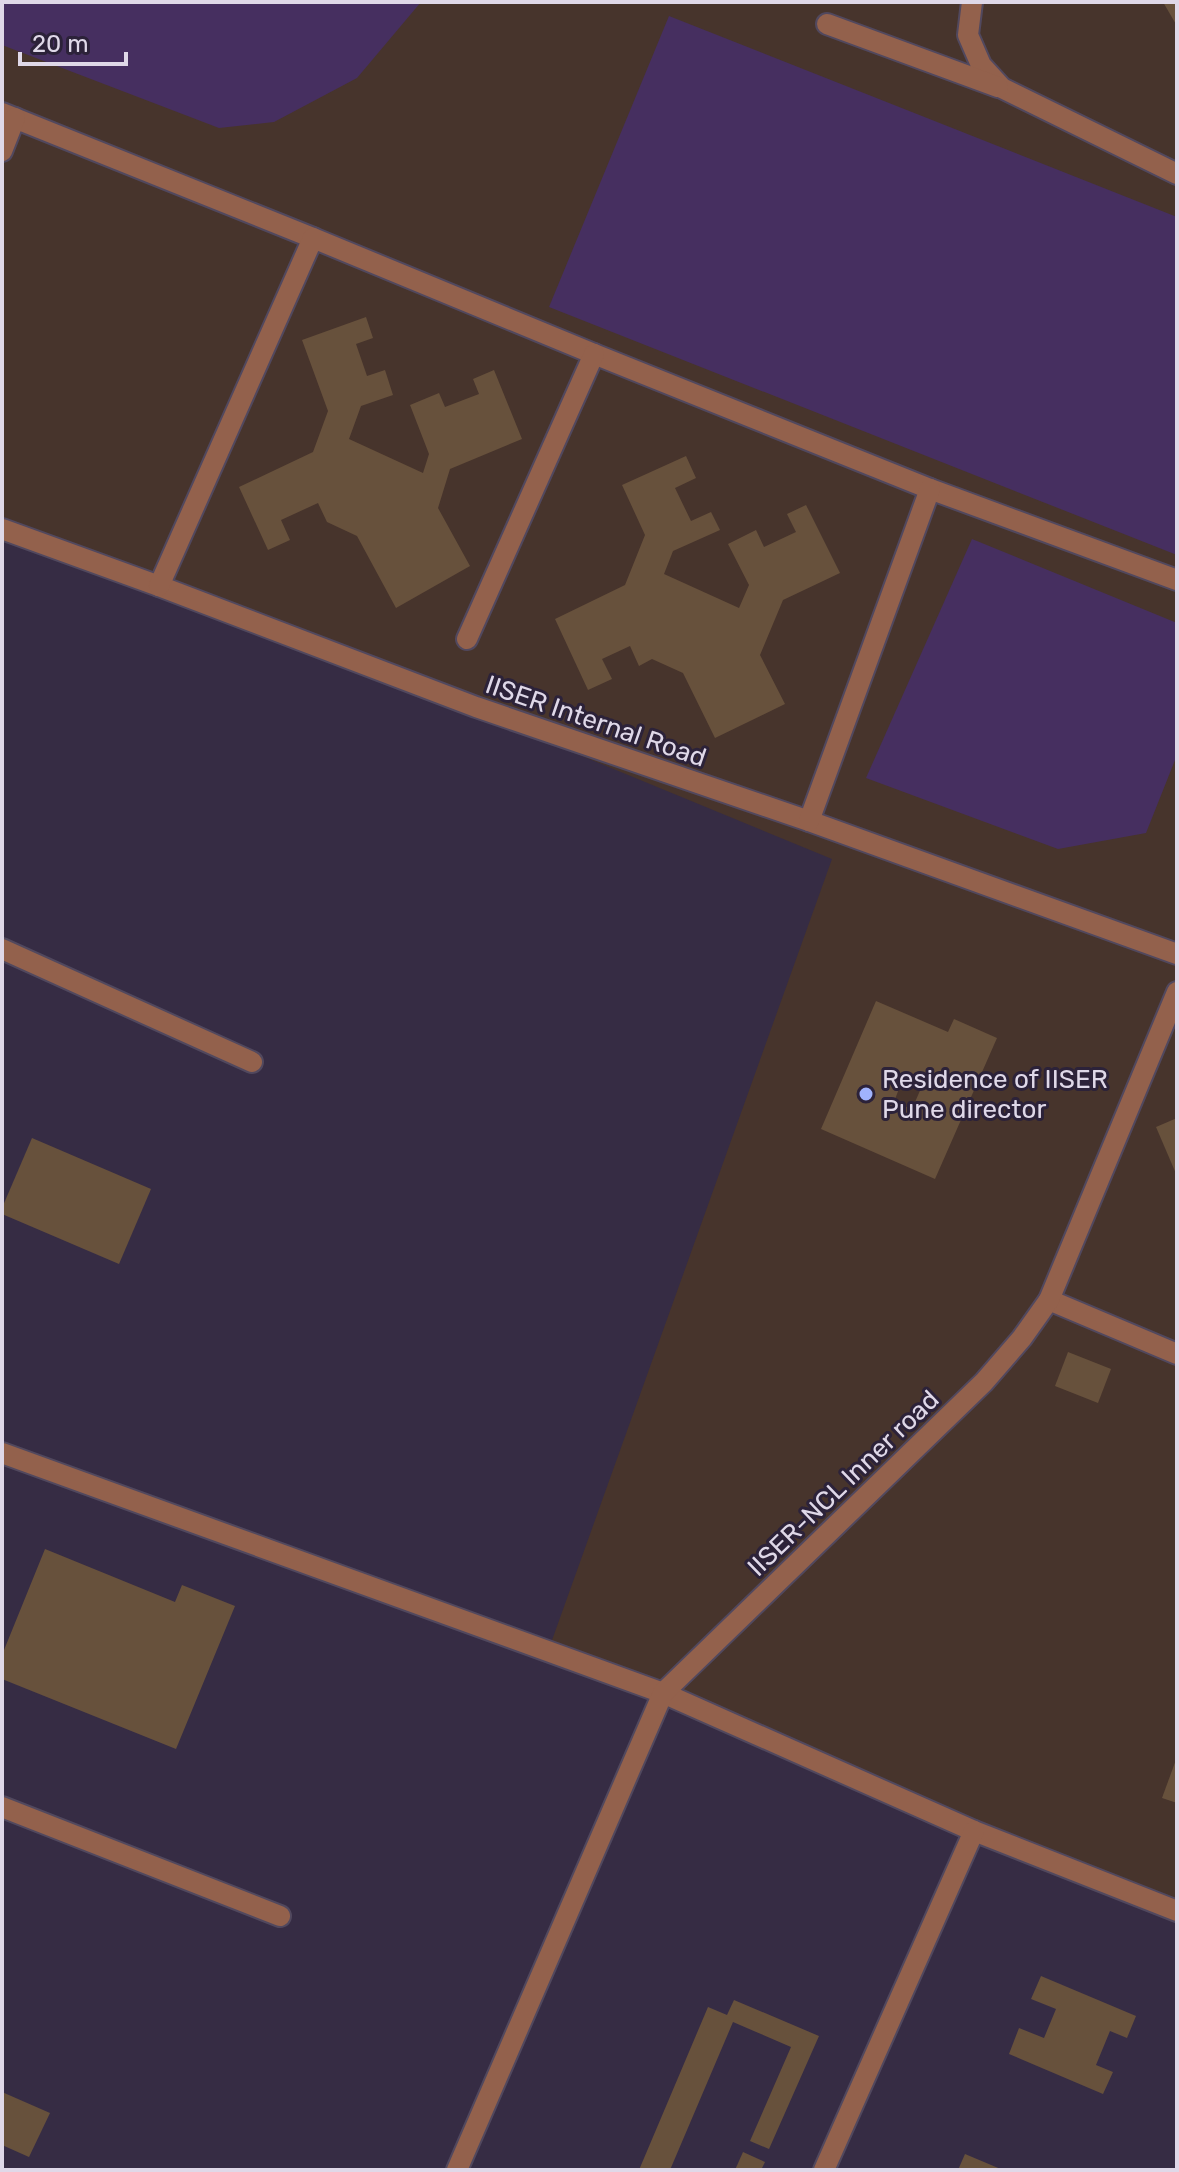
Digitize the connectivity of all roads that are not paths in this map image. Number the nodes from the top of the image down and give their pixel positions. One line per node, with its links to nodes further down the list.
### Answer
1 (972, 2): 3 (lane)
2 (827, 24): 3 (lane)
3 (1002, 88): 6 (lane)
4 (9, 116): 5 (lane); 7 (lane)
5 (2, 151)
6 (1177, 174)
7 (313, 238): 8 (lane); 12 (lane)
8 (594, 354): 9 (lane); 13 (lane)
9 (930, 489): 11 (lane); 14 (lane)
10 (2, 529): 12 (lane, IISER Internal Road)
11 (1177, 580)
12 (159, 586): 14 (lane, IISER Internal Road)
13 (467, 639)
14 (809, 821): 16 (lane, IISER Internal Road)
15 (2, 949): 18 (lane)
16 (1177, 954)
17 (1177, 992): 19 (lane)
18 (252, 1062)
19 (1049, 1300): 20 (lane); 22 (lane, IISER-NCL Inner road)
20 (1177, 1354)
21 (2, 1453): 22 (lane)
22 (663, 1693): 24 (lane); 27 (lane)
23 (2, 1807): 26 (lane)
24 (974, 1831): 25 (lane); 28 (lane)
25 (1177, 1911)
26 (280, 1916)
27 (457, 2170)
28 (824, 2170)

